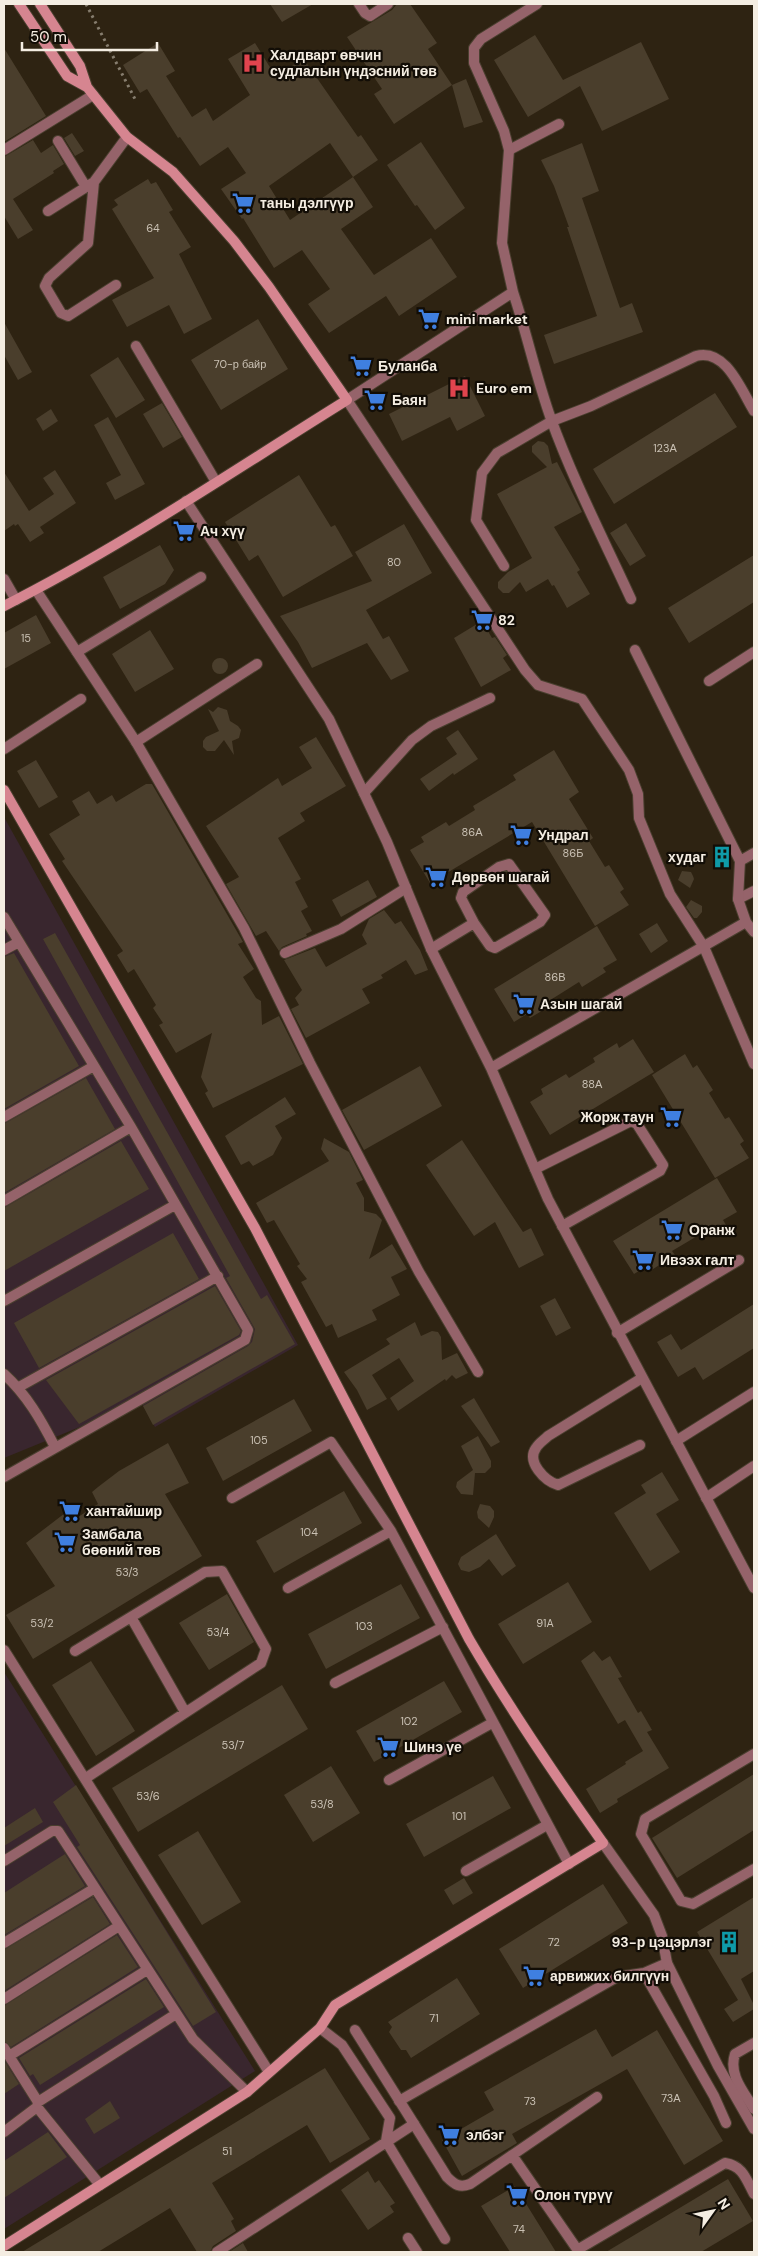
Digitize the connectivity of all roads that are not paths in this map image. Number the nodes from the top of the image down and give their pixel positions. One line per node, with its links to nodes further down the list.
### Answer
1 (19, 4): 6 (street)
2 (40, 4): 6 (street)
3 (359, 4): 4 (street)
4 (388, 4)
5 (537, 4): 11 (street)
6 (90, 91): 8 (street); 10 (street)
7 (559, 124): 11 (street)
8 (127, 137): 12 (street); 17 (street)
9 (58, 141): 12 (street)
10 (4, 150)
11 (509, 150): 15 (street)
12 (90, 185): 13 (street); 14 (street)
13 (48, 211)
14 (116, 285)
15 (513, 292): 17 (street); 19 (street)
16 (136, 346): 20 (street)
17 (347, 400): 20 (street); 50 (street)
18 (754, 411): 19 (street)
19 (552, 421): 22 (street); 26 (street)
20 (216, 482): 21 (street)
21 (186, 502): 25 (street); 39 (street)
22 (504, 566)
23 (201, 577): 30 (street)
24 (4, 579): 27 (street)
25 (36, 590): 27 (street); 30 (street)
26 (631, 599)
27 (16, 600): 28 (street)
28 (4, 606)
29 (635, 650): 41 (street)
30 (77, 652): 36 (street)
31 (754, 652): 33 (street)
32 (257, 664): 36 (street)
33 (709, 681)
34 (490, 698): 39 (street)
35 (81, 700): 37 (street)
36 (136, 742): 67 (street)
37 (4, 749)
38 (4, 790): 93 (street)
39 (364, 793): 42 (street)
40 (754, 853): 41 (street)
41 (740, 862): 44 (street)
42 (406, 888): 51 (street); 53 (street)
43 (754, 891): 44 (street)
44 (738, 899): 46 (street)
45 (4, 917): 49 (street)
46 (746, 922): 48 (street); 50 (street)
47 (474, 924): 47 (street); 51 (street)
48 (754, 932)
49 (19, 942): 52 (street); 55 (street)
50 (704, 947): 54 (street); 56 (street)
51 (431, 949): 56 (street)
52 (4, 950)
53 (285, 953)
54 (754, 1064)
55 (94, 1066): 57 (street); 58 (street)
56 (491, 1068): 59 (street)
57 (4, 1117)
58 (130, 1127): 60 (street); 61 (street)
59 (535, 1169): 62 (street); 62 (street)
60 (4, 1202)
61 (175, 1205): 64 (street); 65 (street)
62 (562, 1226): 66 (street)
63 (739, 1260): 66 (street)
64 (218, 1276): 70 (street); 74 (street)
65 (4, 1301)
66 (617, 1333): 69 (street)
67 (478, 1372)
68 (4, 1374): 70 (street)
69 (642, 1378): 72 (street); 73 (street)
70 (18, 1388): 74 (street)
71 (754, 1392): 72 (street)
72 (676, 1441): 78 (street)
73 (640, 1445)
74 (55, 1447): 76 (street)
75 (754, 1466): 78 (street)
76 (4, 1477)
77 (232, 1498): 79 (street)
78 (706, 1498): 81 (street)
79 (391, 1531): 80 (street); 83 (street)
80 (288, 1588)
81 (754, 1588)
82 (131, 1617): 85 (street); 87 (street); 87 (street)
83 (443, 1627): 86 (street); 88 (street)
84 (4, 1650): 90 (street)
85 (75, 1651)
86 (335, 1683)
87 (185, 1712): 90 (street)
88 (492, 1723): 91 (street); 92 (street)
89 (754, 1754): 96 (street)
90 (86, 1778): 110 (street)
91 (389, 1780)
92 (547, 1825): 95 (street); 97 (street)
93 (603, 1843): 95 (street); 101 (street)
94 (4, 1861): 98 (street)
95 (569, 1864): 106 (street)
96 (754, 1870)
97 (466, 1871)
98 (95, 1888): 99 (street); 100 (street)
99 (119, 1926): 102 (street); 104 (street)
100 (4, 1943)
101 (667, 1963): 103 (street); 118 (street)
102 (147, 1970): 105 (street); 109 (street)
103 (644, 1973): 113 (street); 116 (street)
104 (4, 1999)
105 (176, 2014): 111 (street); 114 (street)
106 (320, 2028): 110 (street); 120 (street)
107 (355, 2030): 113 (street)
108 (754, 2043): 115 (street)
109 (6, 2052): 114 (street)
110 (269, 2072): 111 (street)
111 (248, 2092): 122 (street)
112 (597, 2097): 121 (street)
113 (398, 2101): 117 (street)
114 (37, 2104): 119 (street); 122 (street)
115 (754, 2109)
116 (726, 2123)
117 (414, 2124): 120 (street); 121 (street)
118 (754, 2130)
119 (4, 2132)
120 (386, 2141): 125 (street); 128 (street)
121 (512, 2155): 127 (street)
122 (100, 2185): 126 (street)
123 (754, 2194): 127 (street)
124 (408, 2238): 129 (street)
125 (445, 2239)
126 (4, 2246)
127 (578, 2251)
128 (217, 2252)
129 (417, 2252)

